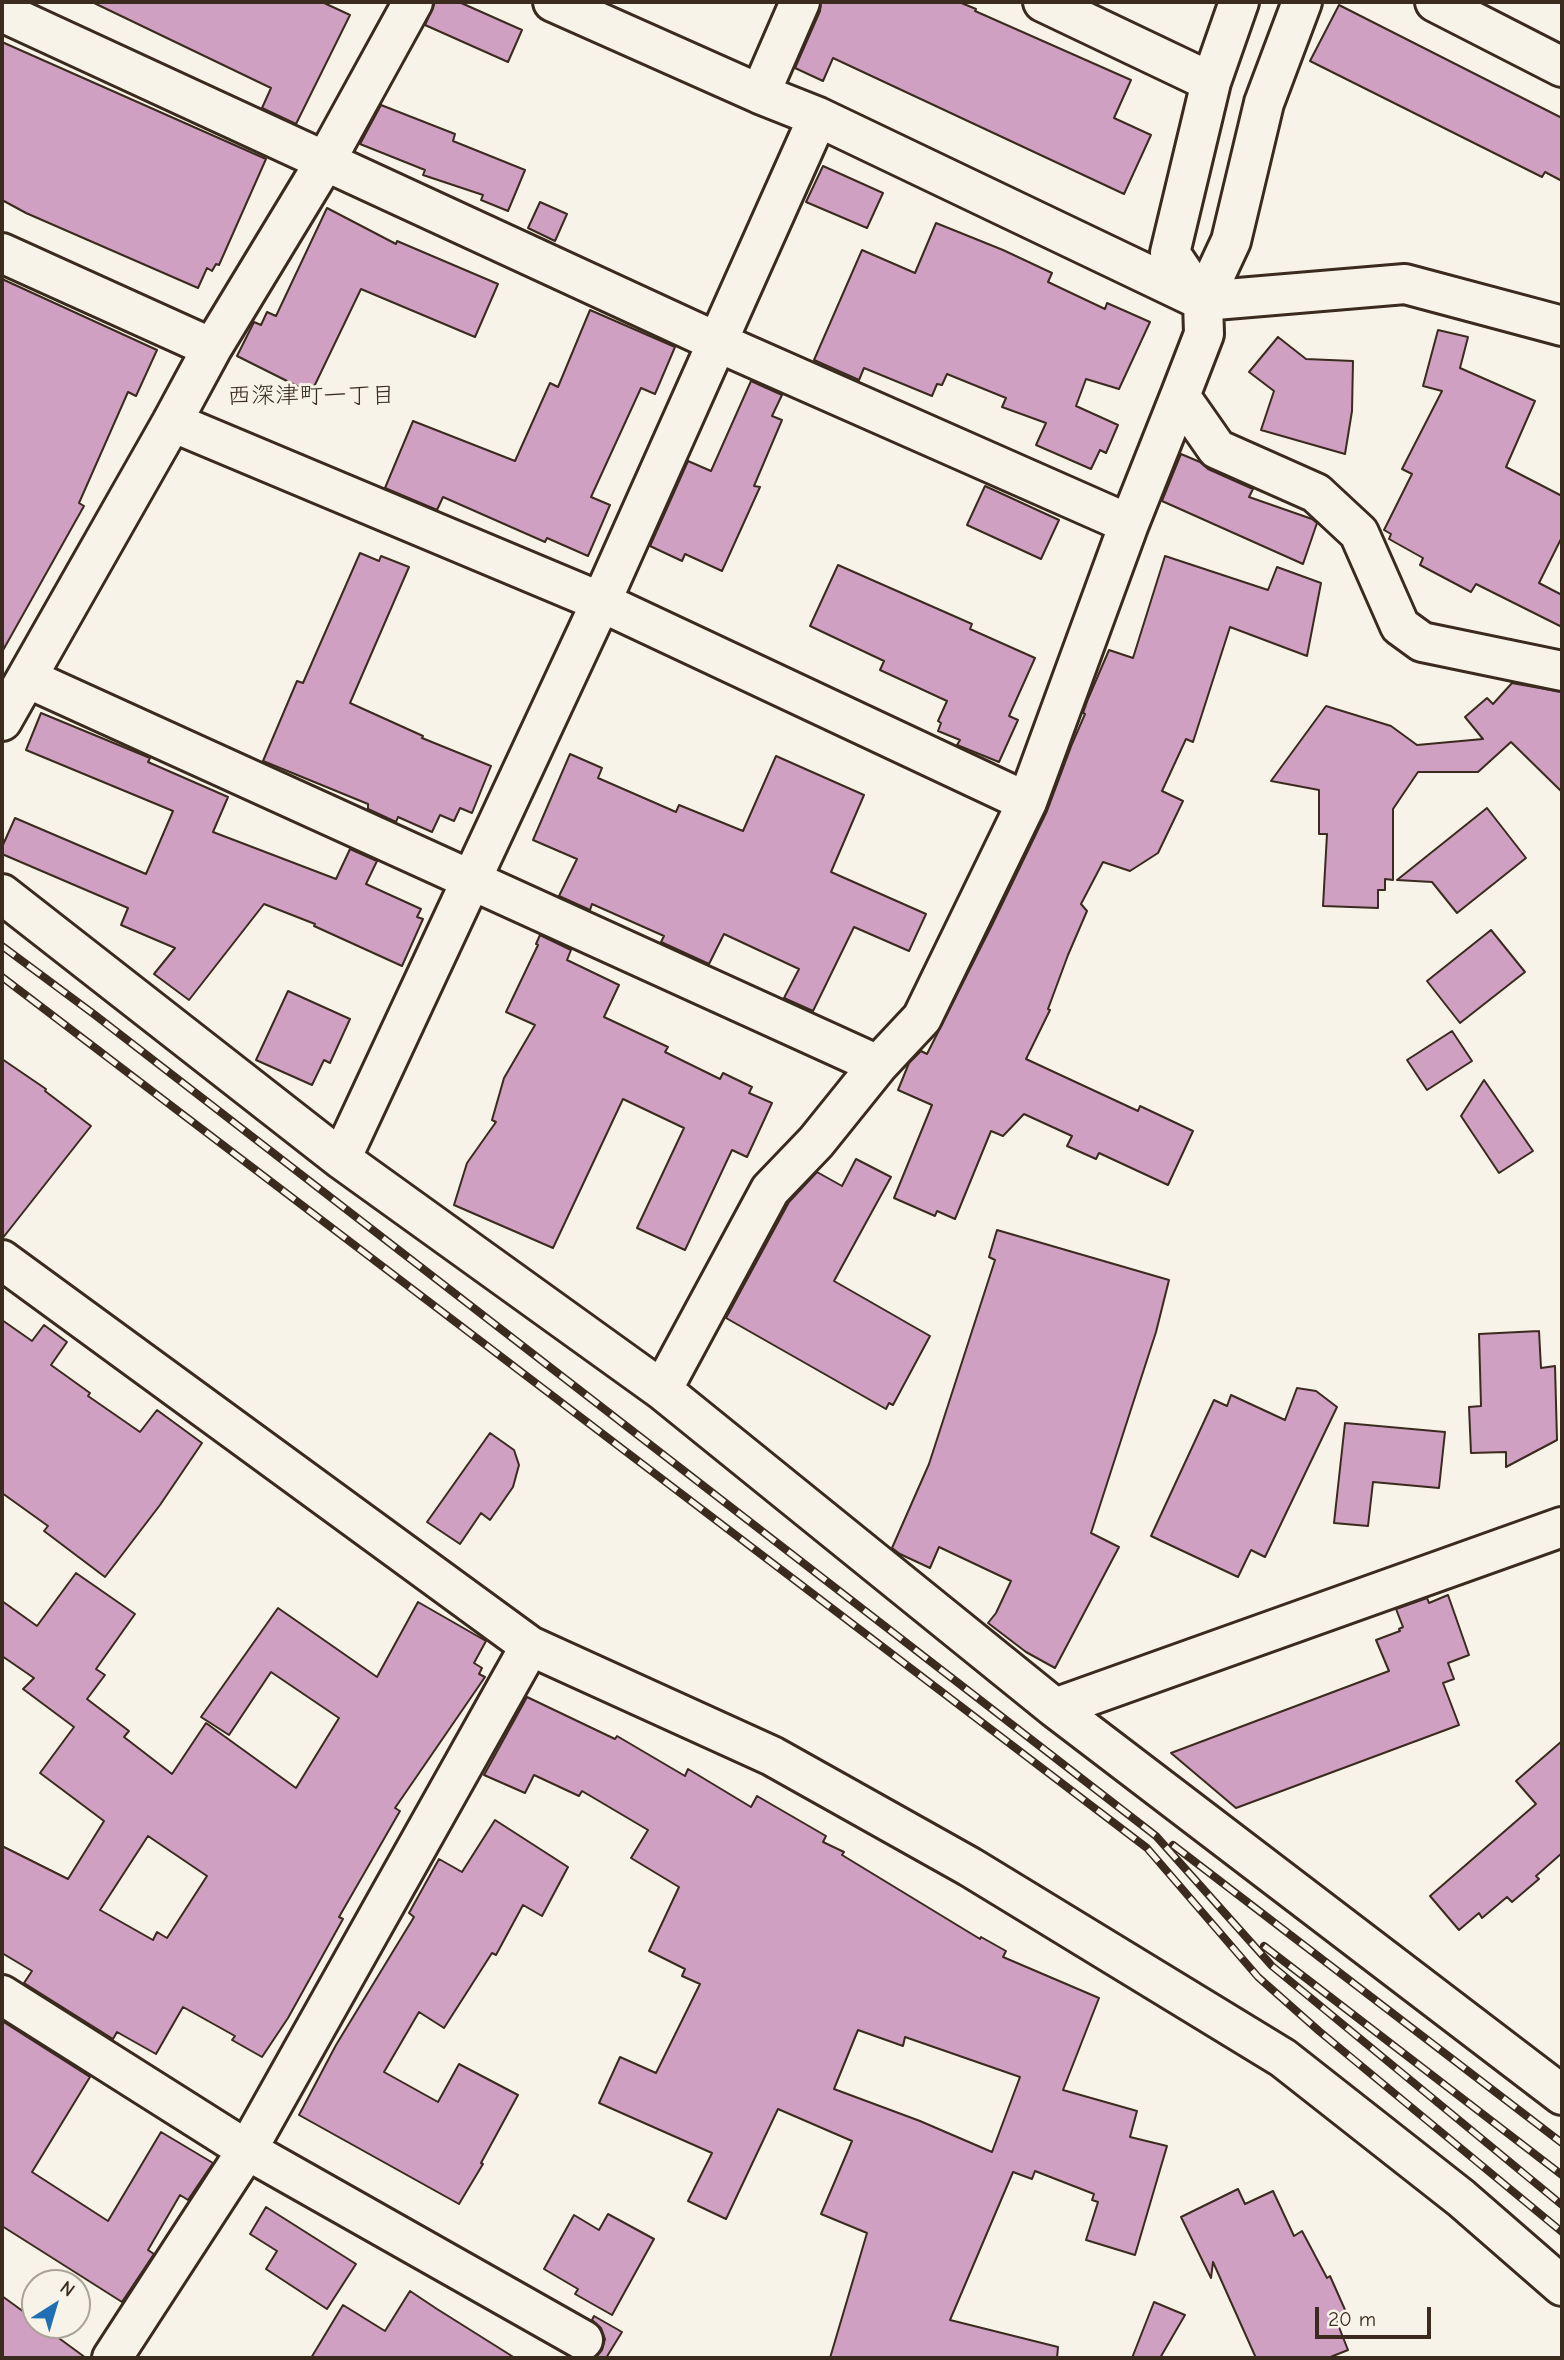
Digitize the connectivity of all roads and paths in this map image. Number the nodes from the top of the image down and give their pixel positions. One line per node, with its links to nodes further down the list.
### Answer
1 (413, 2): 13 (street)
2 (553, 2): 11 (street)
3 (800, 2): 11 (street)
4 (1043, 2): 10 (street)
5 (1239, 2): 10 (street)
6 (1302, 2): 15 (street)
7 (1435, 2): 9 (street)
8 (2, 12): 13 (street)
9 (1562, 67)
10 (1211, 82): 15 (street)
11 (760, 94): 12 (street)
12 (818, 117): 15 (street); 17 (street)
13 (326, 160): 17 (street); 18 (street)
14 (2, 253): 18 (street)
15 (1203, 301): 16 (street); 19 (street)
16 (1562, 326)
17 (717, 342): 21 (street); 22 (street)
18 (212, 348): 20 (street)
19 (1180, 396): 21 (street); 23 (street)
20 (172, 422): 22 (street); 24 (street)
21 (1129, 524): 26 (street)
22 (601, 602): 26 (street); 27 (street)
23 (1562, 671)
24 (27, 678): 25 (street); 27 (street)
25 (2, 721)
26 (1027, 802): 29 (street)
27 (471, 880): 29 (street); 30 (street)
28 (2, 894): 30 (street)
29 (878, 1065): 32 (street)
30 (341, 1159): 32 (street)
31 (2, 1260): 34 (street)
32 (662, 1390): 35 (street)
33 (1562, 1527): 35 (street)
34 (530, 1646): 38 (street); 39 (street)
35 (1055, 1708): 37 (street)
36 (2, 1995): 38 (street)
37 (1562, 2095)
38 (247, 2150): 40 (street); 41 (street)
39 (1562, 2286)
40 (583, 2340)
41 (112, 2358)

